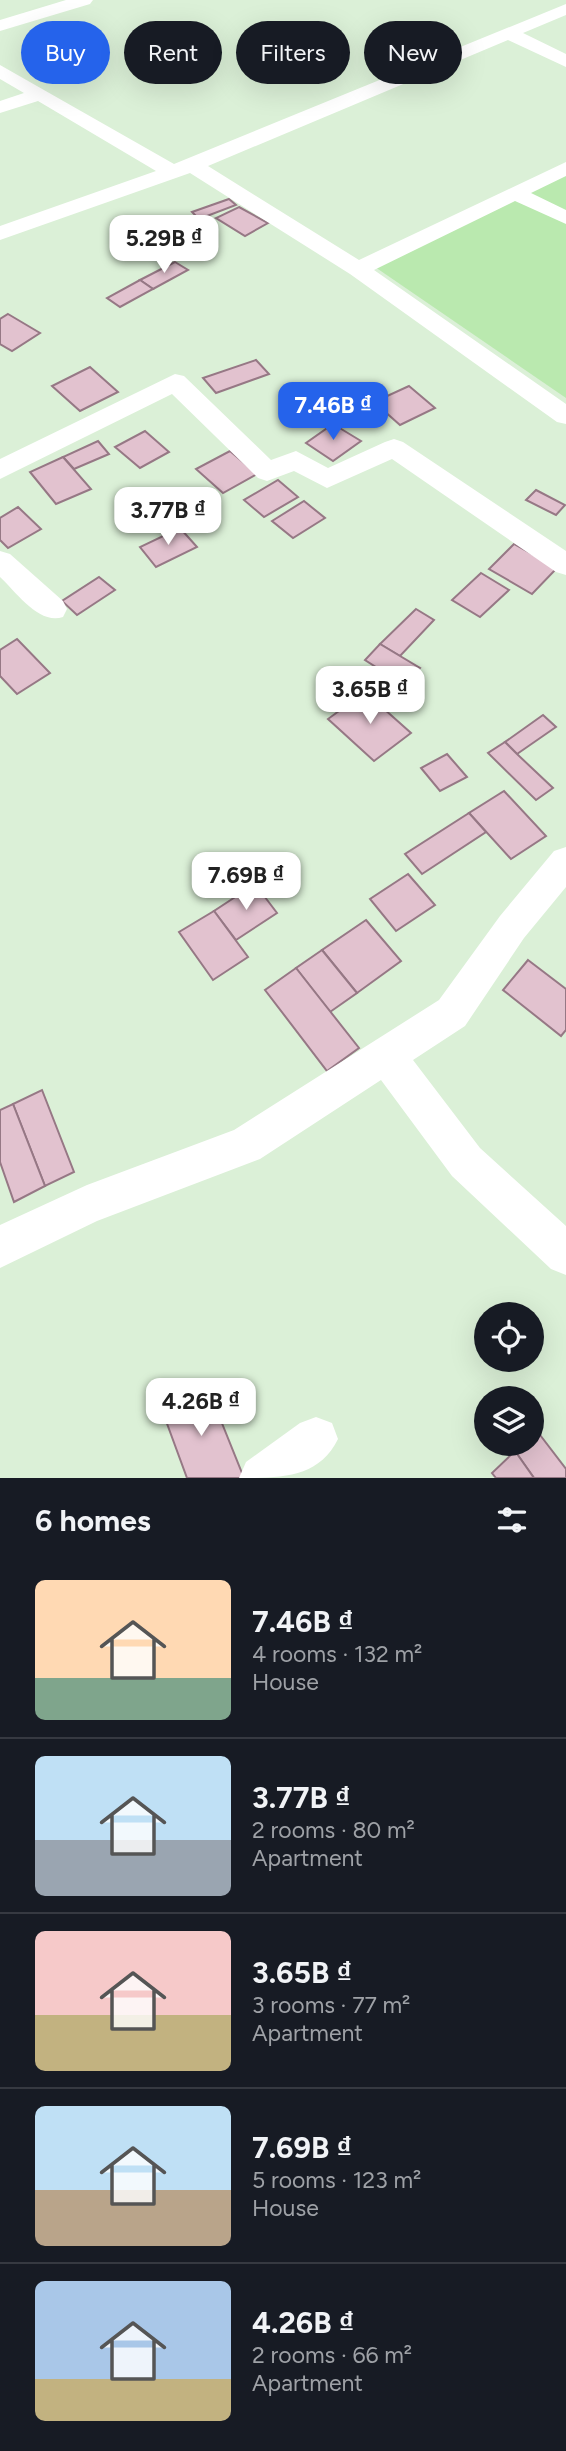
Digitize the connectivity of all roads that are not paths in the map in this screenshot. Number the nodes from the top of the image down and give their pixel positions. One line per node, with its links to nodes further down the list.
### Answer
1 (84, 0): 3 (street)
2 (566, 9): 4 (street)
3 (0, 26)
4 (509, 33): 5 (street); 10 (street)
5 (566, 61)
6 (0, 71): 7 (street)
7 (38, 95): 8 (street); 10 (street)
8 (0, 107)
9 (566, 168): 11 (street)
10 (183, 169): 13 (street); 14 (street)
11 (515, 193): 12 (street); 14 (street)
12 (566, 218)
13 (0, 233)
14 (358, 269): 15 (street)
15 (566, 416)
16 (0, 470): 18 (street)
17 (0, 561): 19 (street)
18 (566, 565)
19 (53, 609)
20 (566, 862): 21 (street)
21 (386, 1055): 22 (street); 23 (street)
22 (0, 1247)
23 (566, 1254)
24 (316, 1439): 25 (street)
25 (262, 1478)

